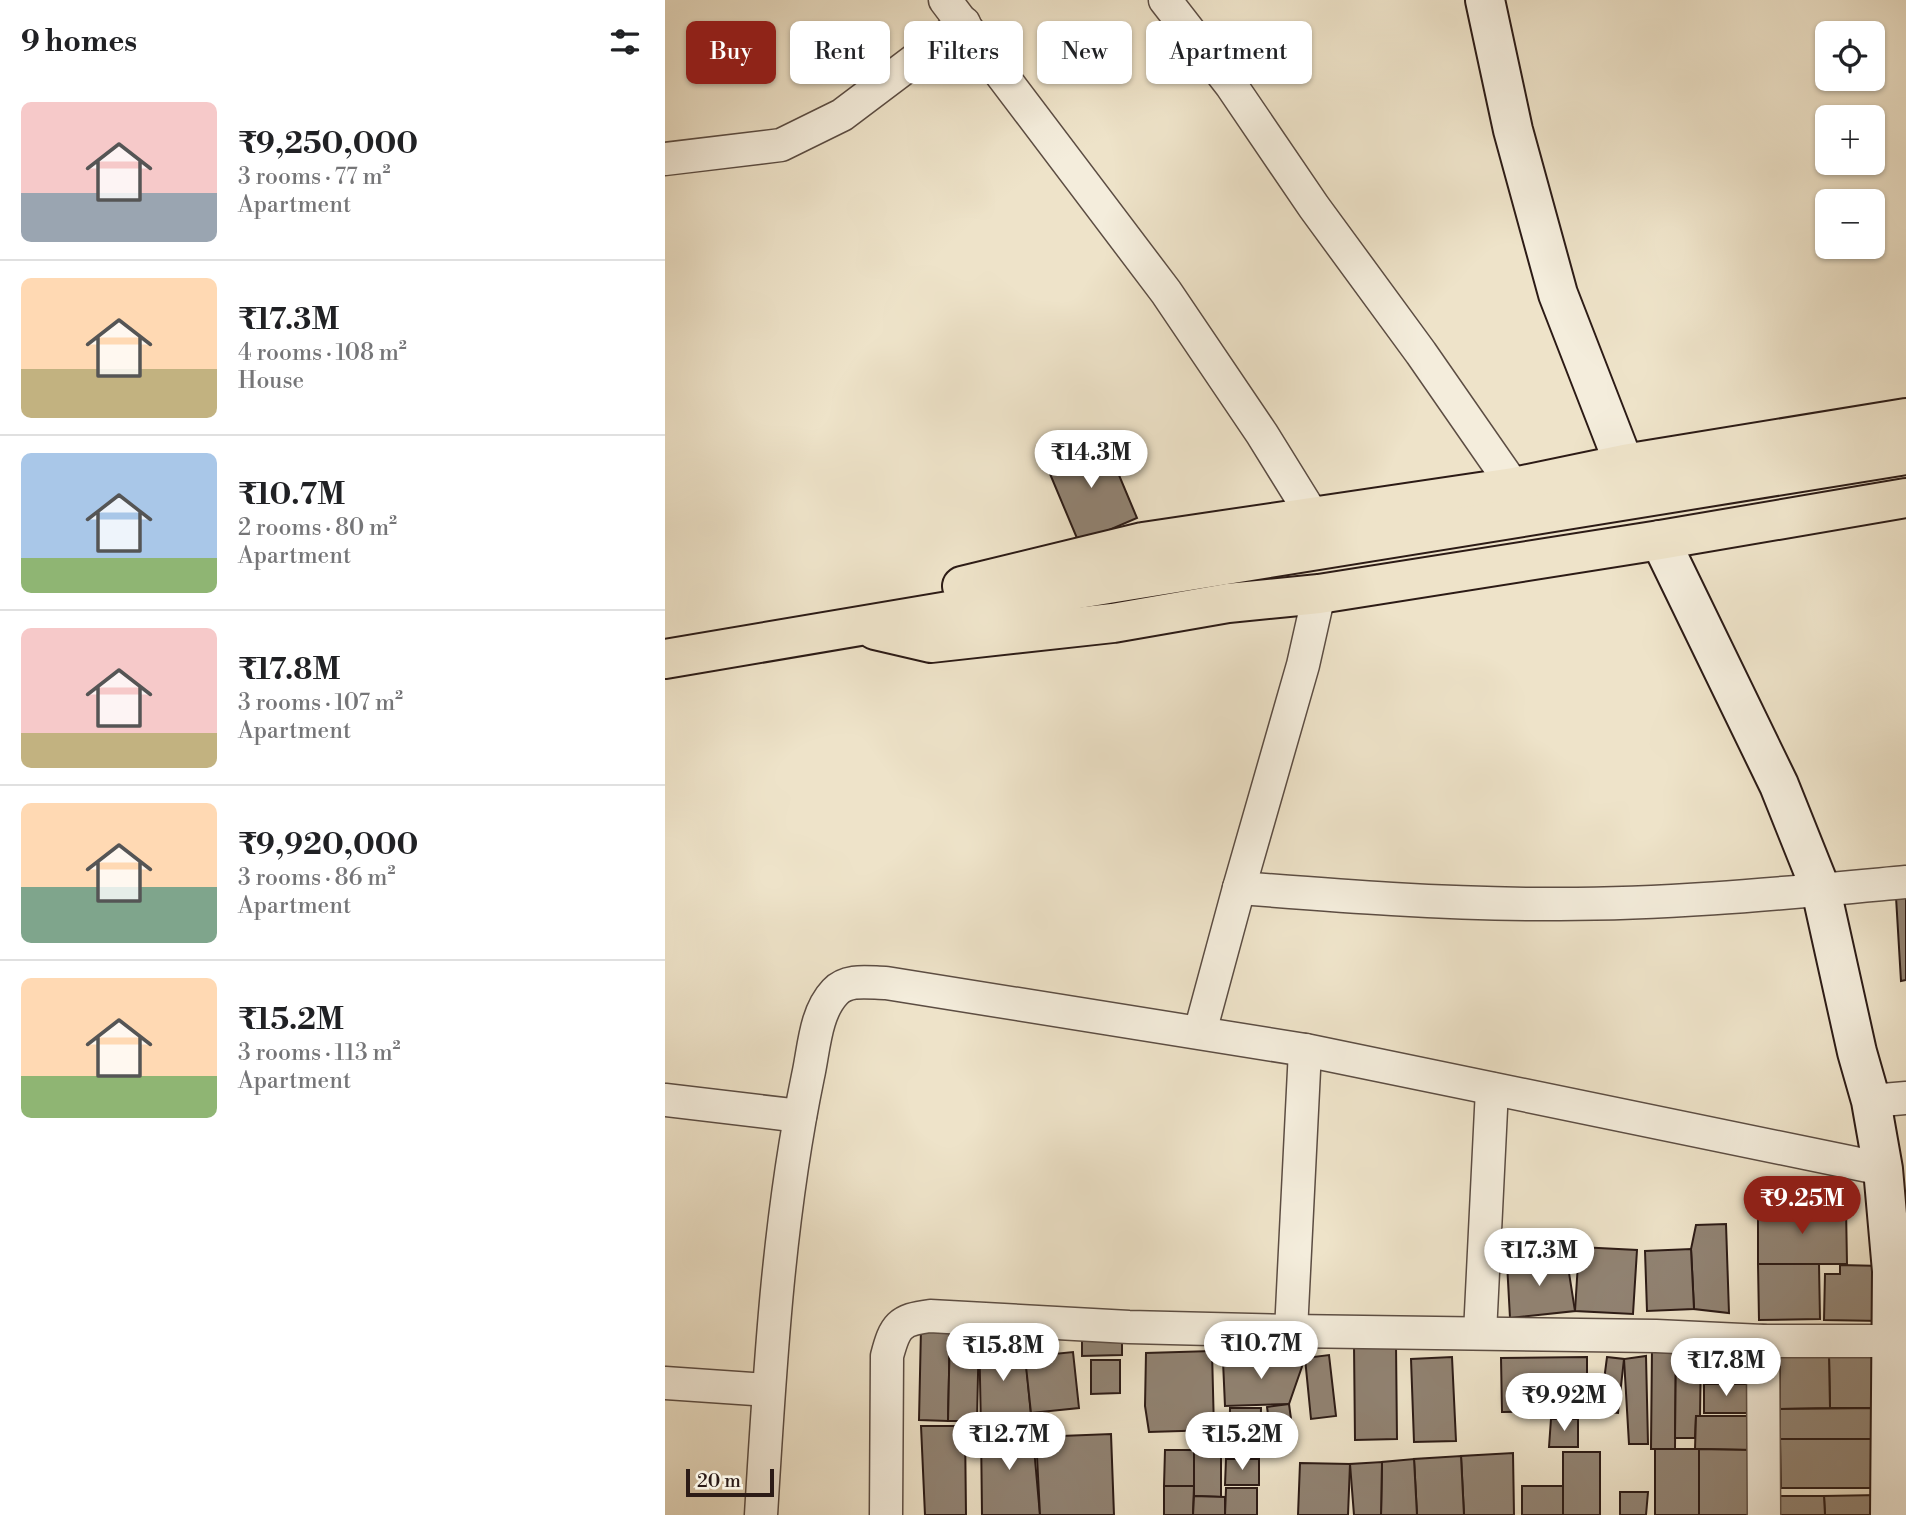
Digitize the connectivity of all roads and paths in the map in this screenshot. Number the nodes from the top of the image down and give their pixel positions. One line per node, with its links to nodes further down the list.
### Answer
1 (1165, 0): 8 (street)
2 (1485, 0): 7 (main road)
3 (955, 11): 4 (street); 10 (street)
4 (665, 159)
5 (1906, 418): 7 (main road)
6 (1906, 455): 13 (main road)
7 (1624, 464): 8 (main road)
8 (1514, 486): 10 (main road)
9 (1906, 498): 11 (main road)
10 (1314, 518): 13 (main road)
11 (1660, 540): 12 (main road); 17 (main road)
12 (1319, 594): 13 (main road); 16 (street)
13 (860, 626): 14 (main road)
14 (665, 659)
15 (1906, 882): 17 (street)
16 (1239, 888): 17 (street); 18 (street)
17 (1821, 890): 21 (main road)
18 (1200, 1032): 19 (street); 23 (street)
19 (1304, 1050): 20 (street); 26 (street)
20 (1492, 1088): 24 (street); 27 (street)
21 (1889, 1099): 24 (main road)
22 (665, 1100): 23 (street)
23 (800, 1116): 31 (street)
24 (1882, 1169): 25 (main road)
25 (1899, 1271): 29 (main road)
26 (1291, 1331): 27 (street); 33 (street)
27 (1480, 1334): 28 (street)
28 (1763, 1341): 29 (street); 34 (street)
29 (1890, 1341): 35 (main road)
30 (665, 1384): 31 (street)
31 (768, 1390): 32 (street)
32 (761, 1515)
33 (886, 1515)
34 (1764, 1515)
35 (1890, 1515)

